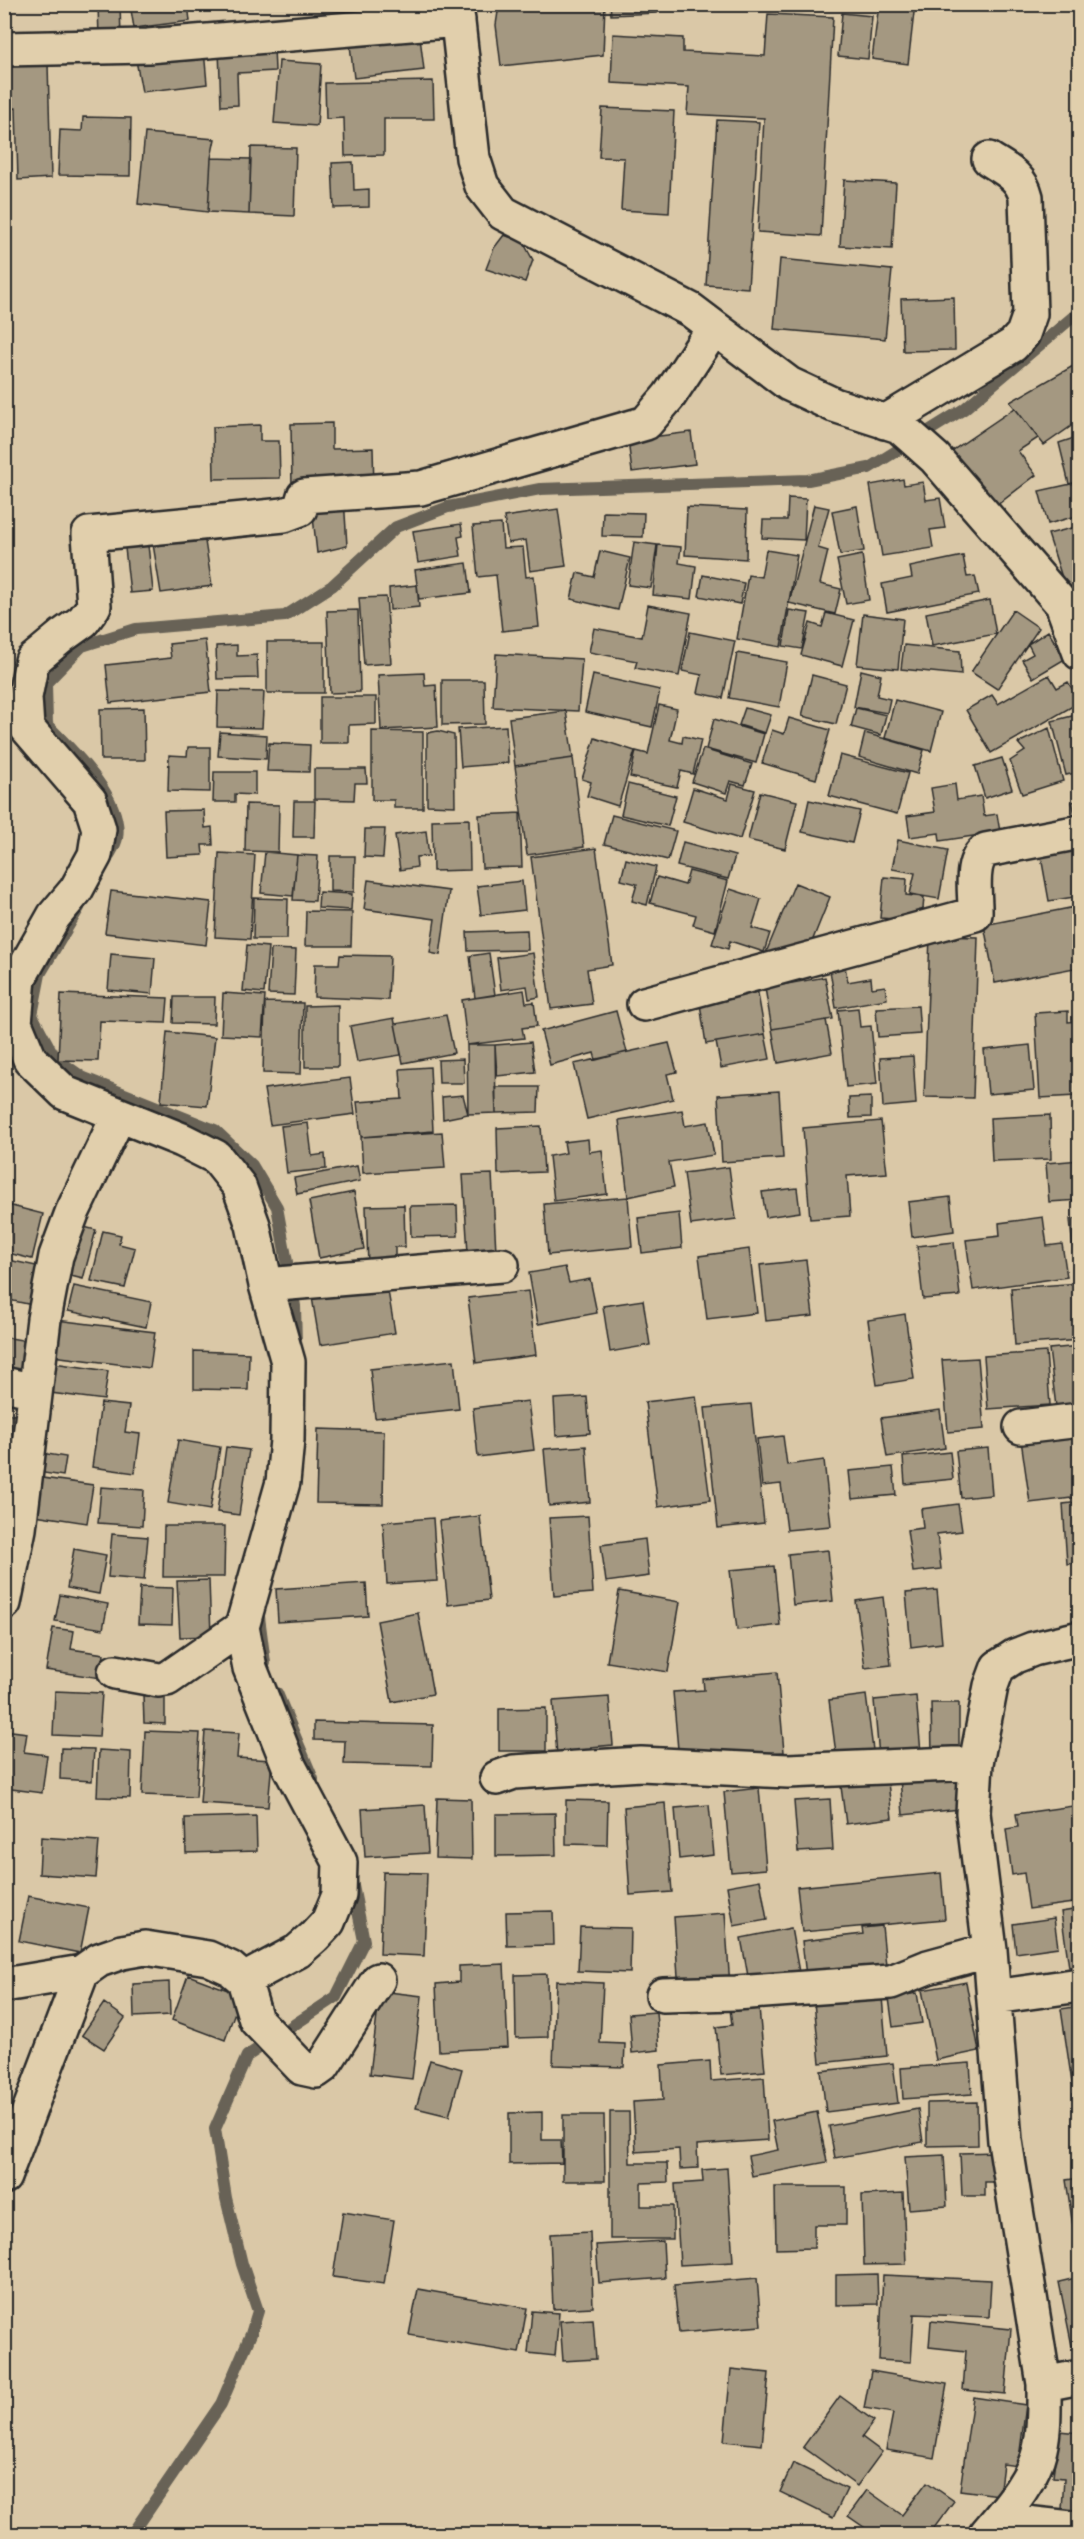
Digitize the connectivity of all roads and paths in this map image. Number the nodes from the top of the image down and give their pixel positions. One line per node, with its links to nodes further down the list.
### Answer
1 (457, 12): 2 (street); 4 (street)
2 (4, 49)
3 (989, 159): 5 (street)
4 (714, 328): 5 (street); 10 (street)
5 (892, 424): 6 (street)
6 (1071, 603): 7 (street)
7 (1080, 653)
8 (1080, 832): 9 (street)
9 (644, 1004)
10 (118, 1117): 12 (street); 13 (street)
11 (501, 1265): 12 (street)
12 (286, 1283): 17 (street)
13 (20, 1387): 16 (street)
14 (1080, 1420): 15 (street)
15 (1021, 1427)
16 (4, 1603)
17 (242, 1627): 19 (street); 24 (street)
18 (1080, 1638): 20 (street)
19 (115, 1672)
20 (976, 1763): 21 (street); 22 (street)
21 (497, 1778)
22 (990, 1950): 28 (street); 29 (street)
23 (82, 1972): 24 (street); 26 (street); 30 (street)
24 (244, 1980): 25 (street)
25 (378, 1980)
26 (4, 1985)
27 (1080, 1985): 29 (street)
28 (663, 1995)
29 (994, 1997): 32 (street)
30 (4, 2177)
31 (1080, 2377): 32 (street)
32 (1044, 2384): 33 (street)
33 (992, 2527): 34 (street)
34 (1080, 2529)

